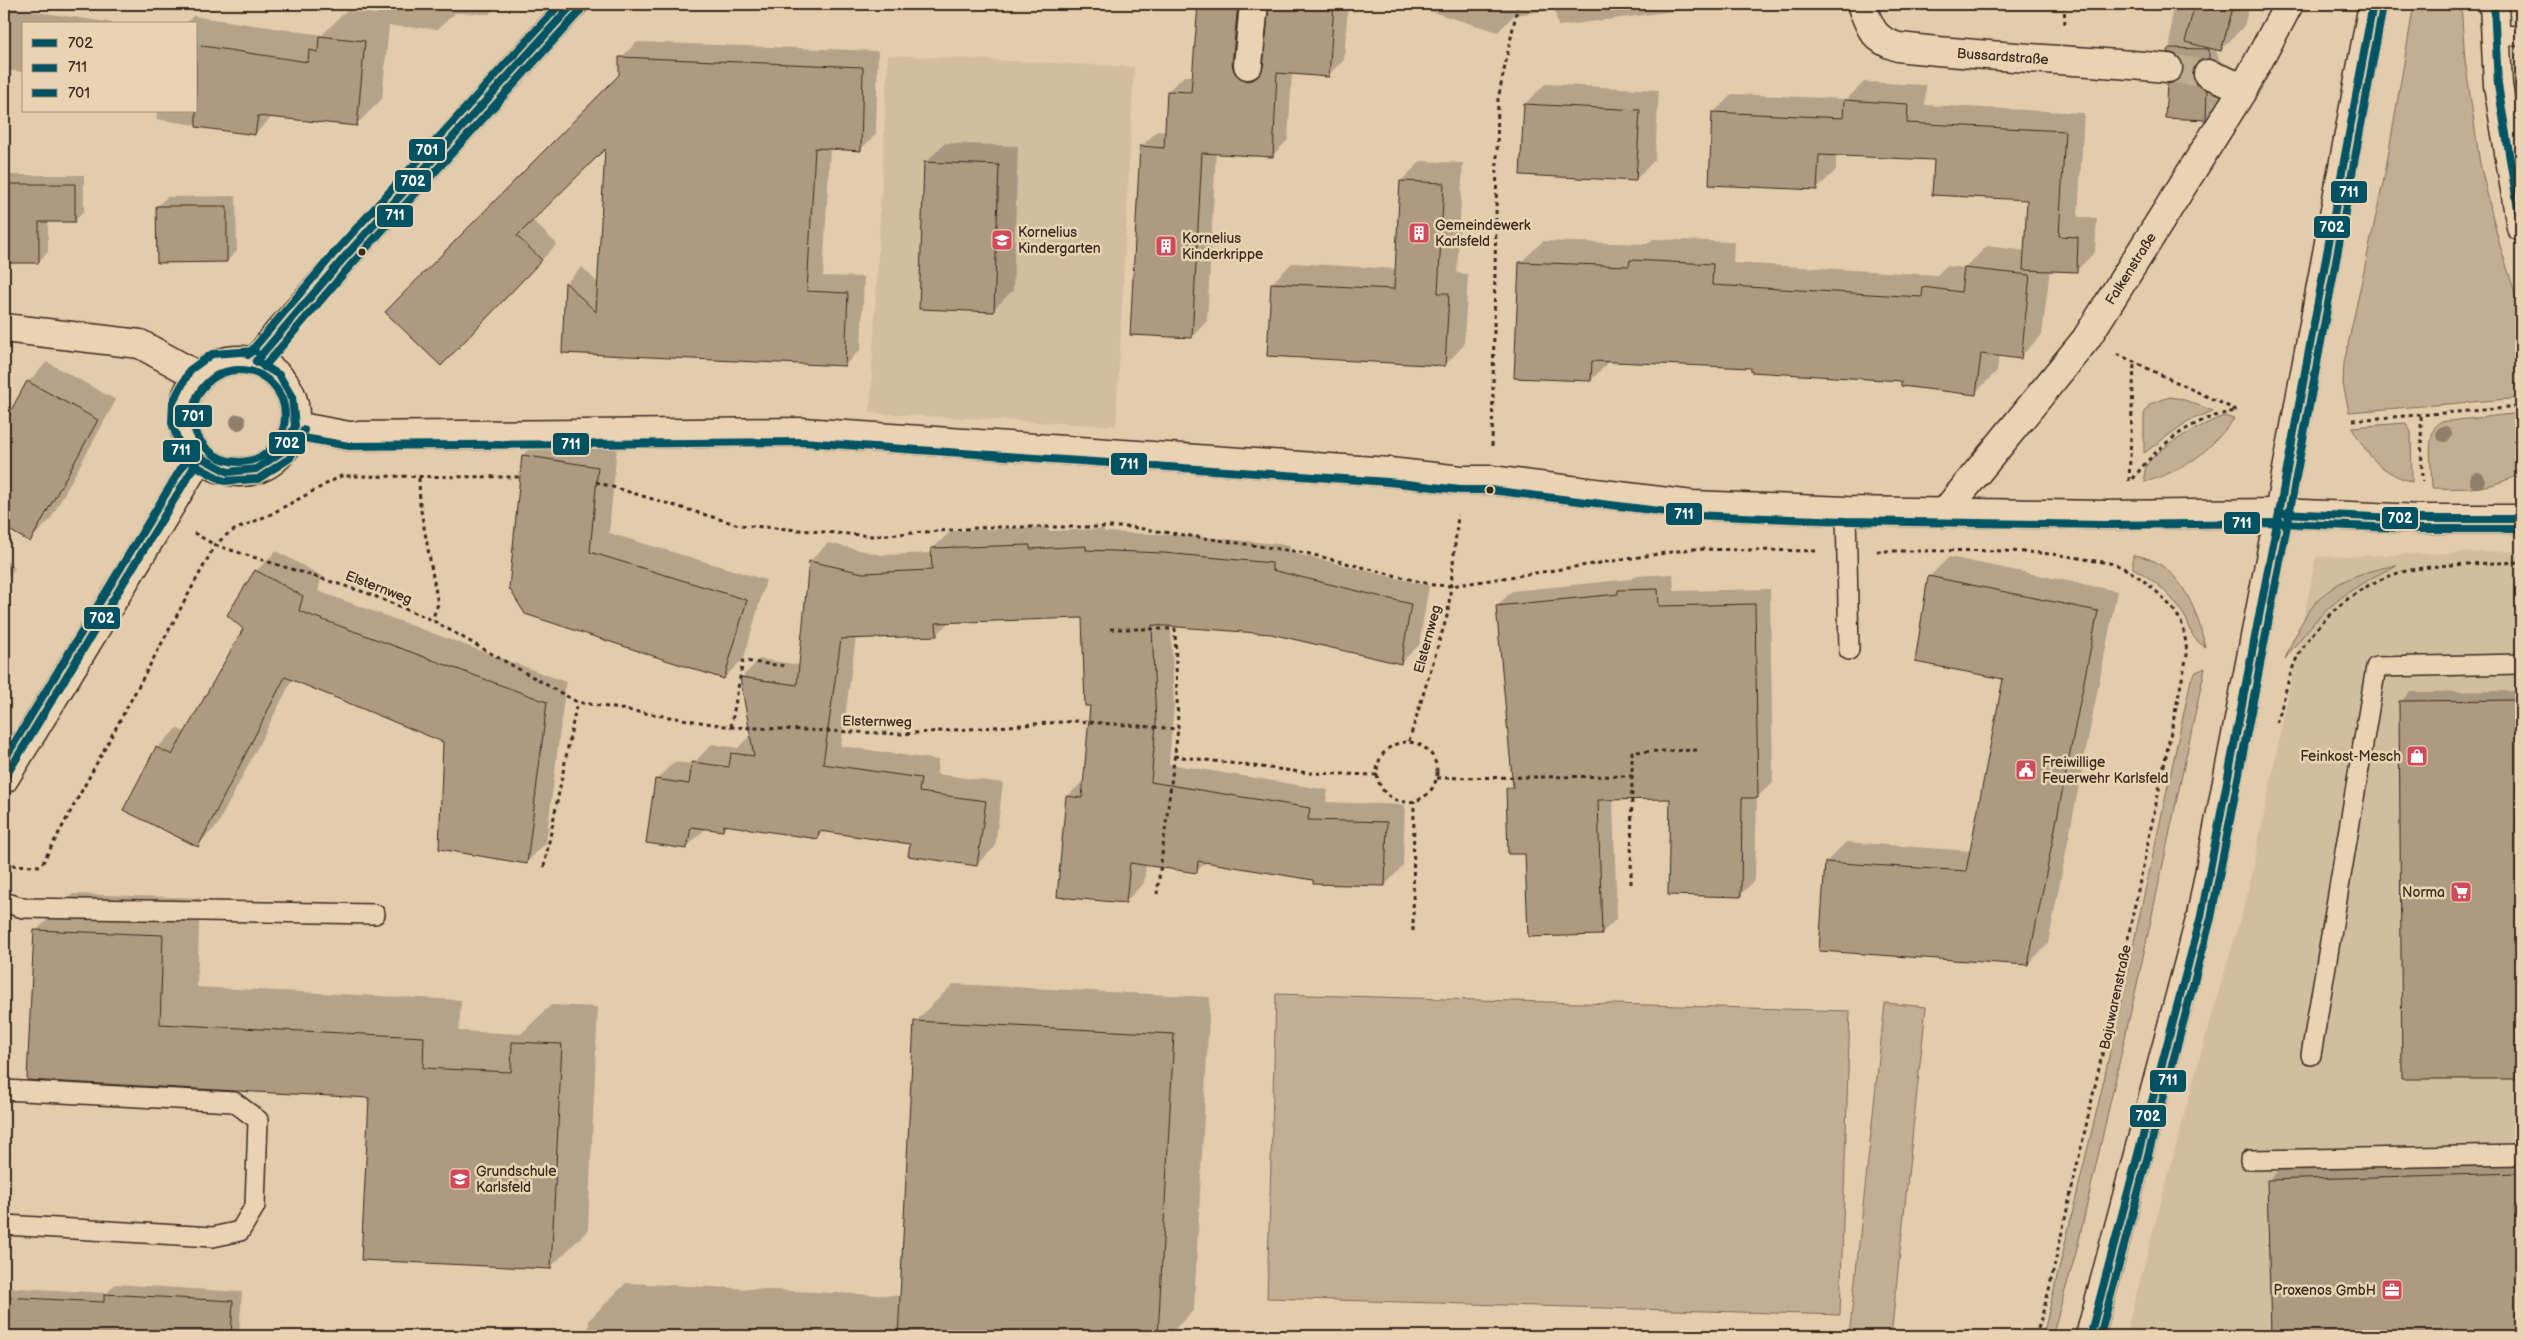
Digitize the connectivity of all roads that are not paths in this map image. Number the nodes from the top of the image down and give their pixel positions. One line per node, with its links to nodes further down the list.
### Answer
1 (573, 4): 15 (street)
2 (1254, 4): 8 (street)
3 (1861, 4): 9 (street, Bussardstraße)
4 (2289, 4): 11 (street, Falkenstraße)
5 (2373, 4): 21 (street)
6 (2494, 4): 7 (street)
7 (2509, 36): 12 (street)
8 (1248, 65)
9 (2168, 68)
10 (2208, 74): 11 (street)
11 (2244, 88): 20 (street, Falkenstraße)
12 (2514, 142): 13 (street)
13 (2521, 227)
14 (4, 328): 16 (street)
15 (256, 362): 16 (street); 17 (street)
16 (198, 376): 18 (street)
17 (295, 426): 18 (street); 19 (street)
18 (200, 457): 25 (street)
19 (1846, 511): 20 (street); 23 (lane)
20 (1944, 513): 21 (street)
21 (2280, 513): 22 (street); 33 (street)
22 (2521, 519)
23 (1849, 650)
24 (2521, 664): 28 (lane)
25 (4, 779)
26 (4, 902): 27 (lane)
27 (375, 914)
28 (2311, 1055)
29 (4, 1090): 32 (lane)
30 (2521, 1155): 31 (lane)
31 (2250, 1160)
32 (4, 1225)
33 (2090, 1336)

